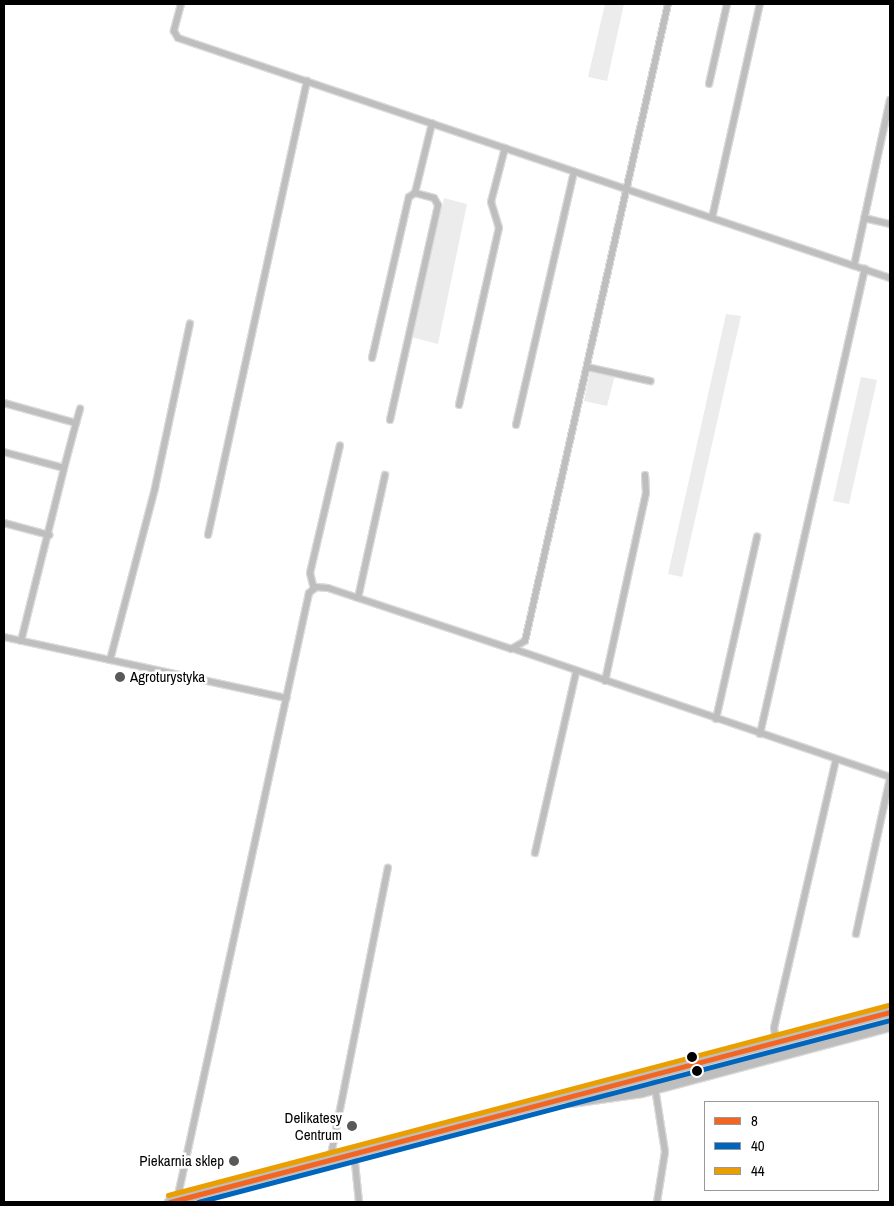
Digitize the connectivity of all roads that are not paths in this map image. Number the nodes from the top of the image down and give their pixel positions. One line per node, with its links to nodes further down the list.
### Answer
1 (181, 4): 5 (street)
2 (668, 4): 11 (street)
3 (727, 4): 6 (street)
4 (760, 4): 13 (street)
5 (307, 81): 8 (street); 36 (street)
6 (709, 84)
7 (890, 100): 14 (street)
8 (432, 123): 9 (street); 12 (street)
9 (505, 148): 10 (street); 24 (street)
10 (574, 172): 11 (street); 28 (street)
11 (627, 190): 13 (street); 21 (street)
12 (414, 193): 20 (street); 26 (street)
13 (712, 218): 16 (street)
14 (864, 218): 15 (street); 16 (street)
15 (890, 224)
16 (854, 266): 17 (street)
17 (865, 270): 18 (street); 48 (street)
18 (890, 278)
19 (190, 324): 43 (street)
20 (372, 358)
21 (587, 367): 22 (street); 42 (street)
22 (650, 381)
23 (4, 403): 27 (street)
24 (459, 404)
25 (80, 410): 27 (street)
26 (390, 420)
27 (76, 423): 31 (street)
28 (516, 425)
29 (340, 445): 38 (street)
30 (4, 452): 31 (street)
31 (64, 468): 35 (street)
32 (385, 475): 39 (street)
33 (645, 475): 45 (street)
34 (4, 523): 35 (street)
35 (49, 535): 41 (street)
36 (208, 535)
37 (757, 537): 47 (street)
38 (314, 589): 39 (street); 46 (street)
39 (358, 598): 42 (street)
40 (4, 637): 41 (street)
41 (21, 641): 43 (street)
42 (514, 649): 44 (street)
43 (110, 660): 46 (street)
44 (576, 672): 45 (street); 51 (street)
45 (605, 681): 47 (street)
46 (286, 698): 62 (street)
47 (716, 719): 48 (street)
48 (760, 734): 49 (street)
49 (836, 760): 50 (street); 56 (street)
50 (890, 777): 53 (street)
51 (535, 853)
52 (388, 868): 61 (street)
53 (856, 934)
54 (890, 1012): 56 (main road)
55 (890, 1026): 58 (main road)
56 (776, 1042): 57 (main road)
57 (650, 1076): 58 (street); 59 (main road)
58 (653, 1089): 59 (main road); 64 (street)
59 (528, 1108): 60 (main road)
60 (354, 1154): 61 (main road); 63 (street)
61 (330, 1160): 62 (main road)
62 (174, 1201)
63 (359, 1202)
64 (657, 1202)

